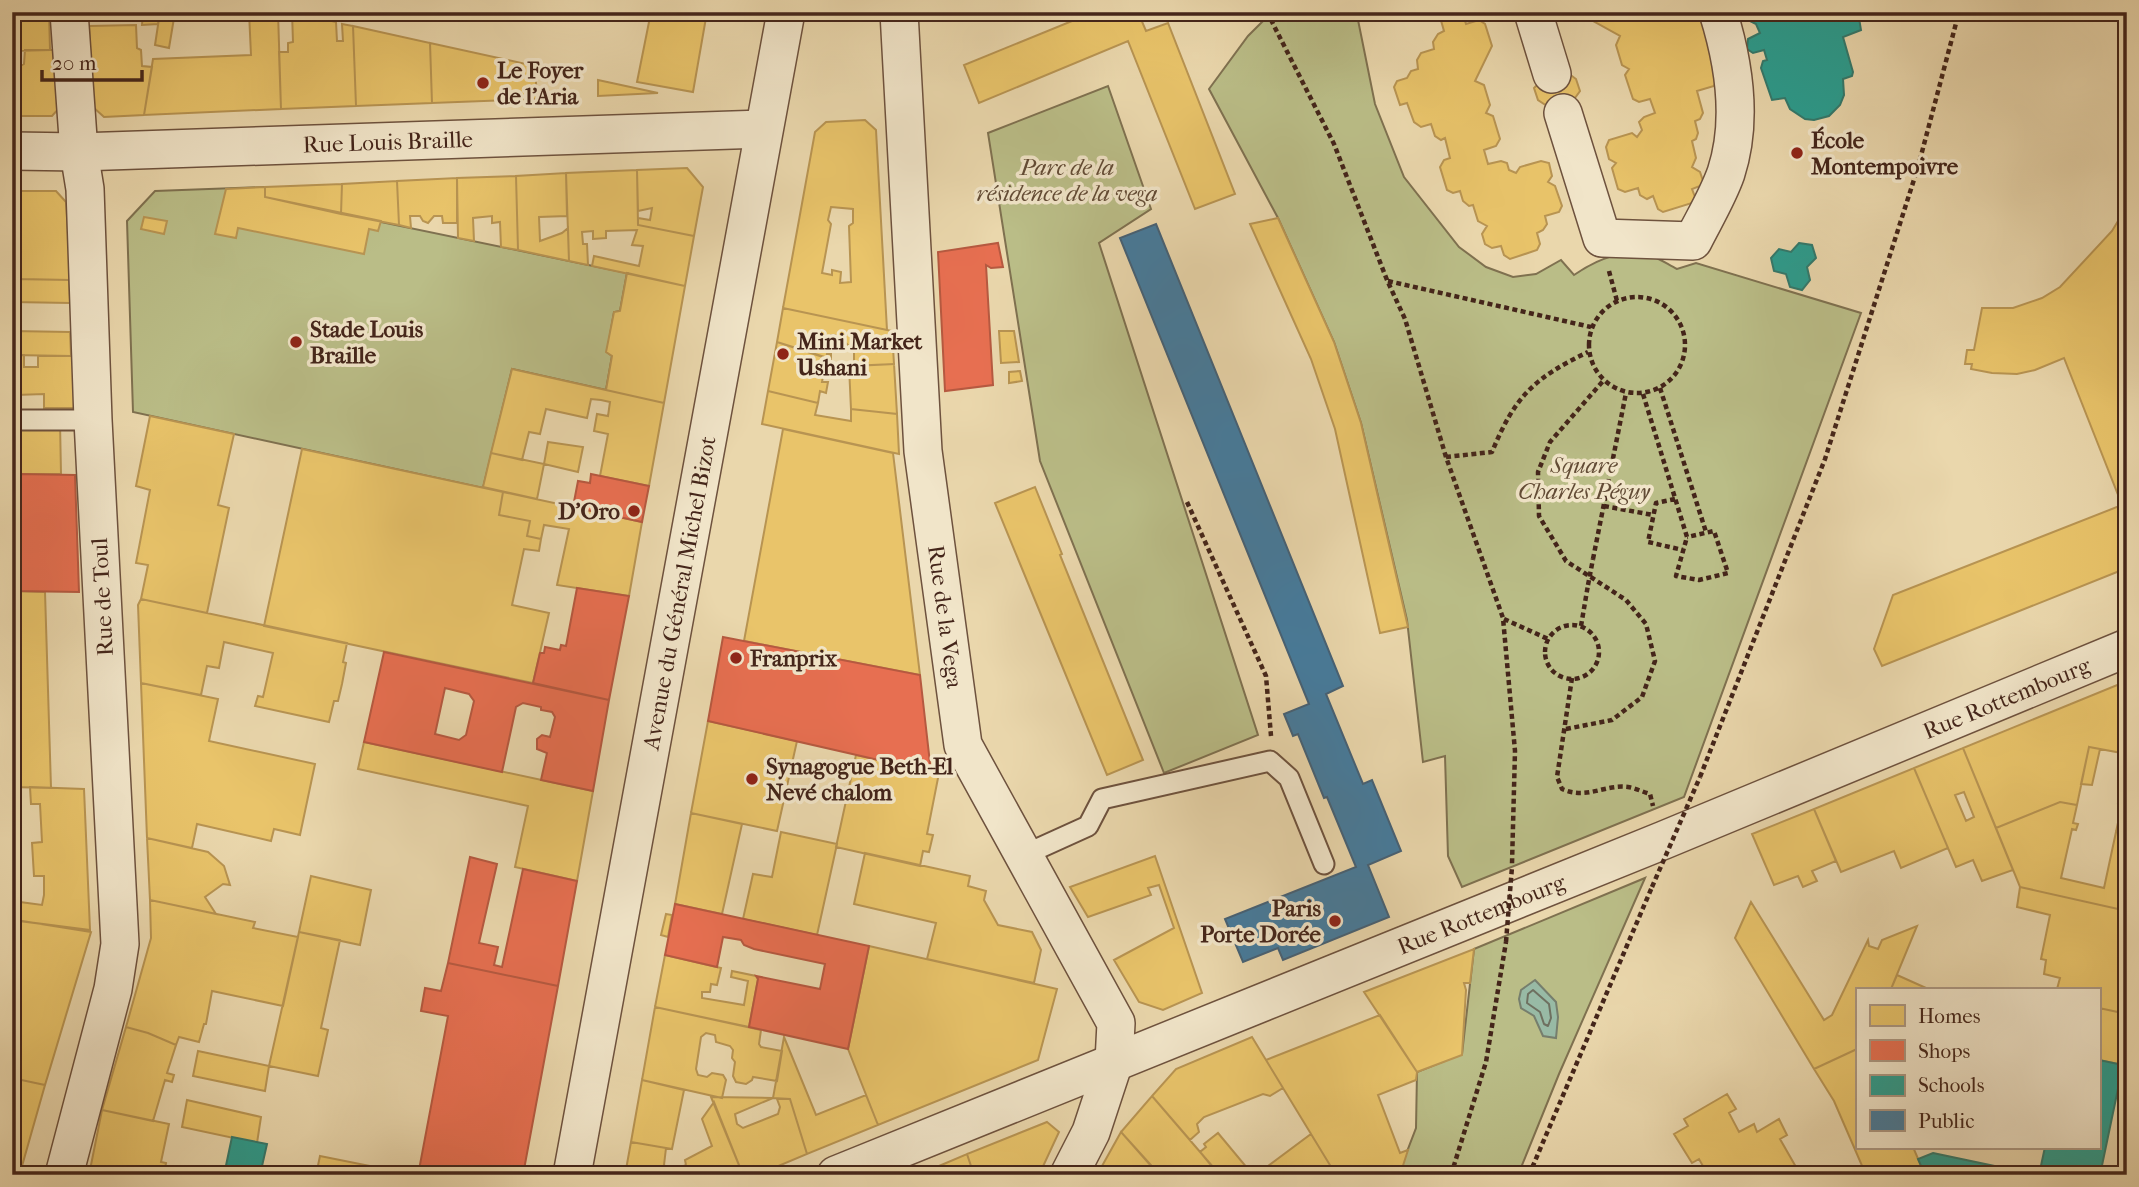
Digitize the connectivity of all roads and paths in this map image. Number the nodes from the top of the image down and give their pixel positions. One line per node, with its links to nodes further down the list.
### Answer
1 (69, 12): 12 (street, Rue de Toul)
2 (786, 12): 10 (street, Avenue du Général Michel Bizot)
3 (899, 12): 38 (street, Rue de la Vega)
4 (1267, 12): 13 (path)
5 (1533, 12): 8 (street)
6 (1718, 12): 9 (street)
7 (1959, 12): 46 (path, bridge)
8 (1552, 74)
9 (1563, 113)
10 (763, 129): 12 (street, Rue Louis Braille); 42 (street, Avenue du Général Michel Bizot)
11 (12, 151): 12 (street, Rue Louis Braille)
12 (79, 152): 21 (street, Rue de Toul)
13 (1387, 281): 14 (path); 22 (path)
14 (1591, 327): 15 (path); 17 (path)
15 (1588, 352): 16 (path); 22 (path)
16 (1603, 381): 18 (path); 35 (path)
17 (1660, 388): 19 (path); 27 (path)
18 (1626, 393): 19 (path); 25 (path)
19 (1643, 394): 23 (path)
20 (12, 420): 21 (lane)
21 (93, 420): 41 (street, Rue de Toul)
22 (1447, 457): 30 (path)
23 (1675, 499): 26 (path); 28 (path)
24 (1187, 502): 36 (path)
25 (1604, 506): 26 (path); 31 (path, bridge)
26 (1653, 514): 29 (path)
27 (1706, 532): 28 (path); 29 (path)
28 (1688, 537): 29 (path)
29 (1684, 550)
30 (1503, 618): 32 (path); 45 (path, bridge)
31 (1581, 626): 32 (path); 34 (path)
32 (1548, 639): 34 (path)
33 (2127, 648): 40 (street, Rue Rottembourg)
34 (1572, 678): 35 (path)
35 (1566, 729): 37 (path)
36 (1270, 761): 38 (lane); 39 (lane)
37 (1650, 794)
38 (1024, 855): 40 (street, Rue de la Vega)
39 (1324, 863)
40 (1114, 1062): 43 (street, Rue Rottembourg); 44 (street, Rue de la Vega)
41 (64, 1175)
42 (572, 1175)
43 (836, 1175)
44 (1069, 1175)
45 (1451, 1175)
46 (1529, 1175)

